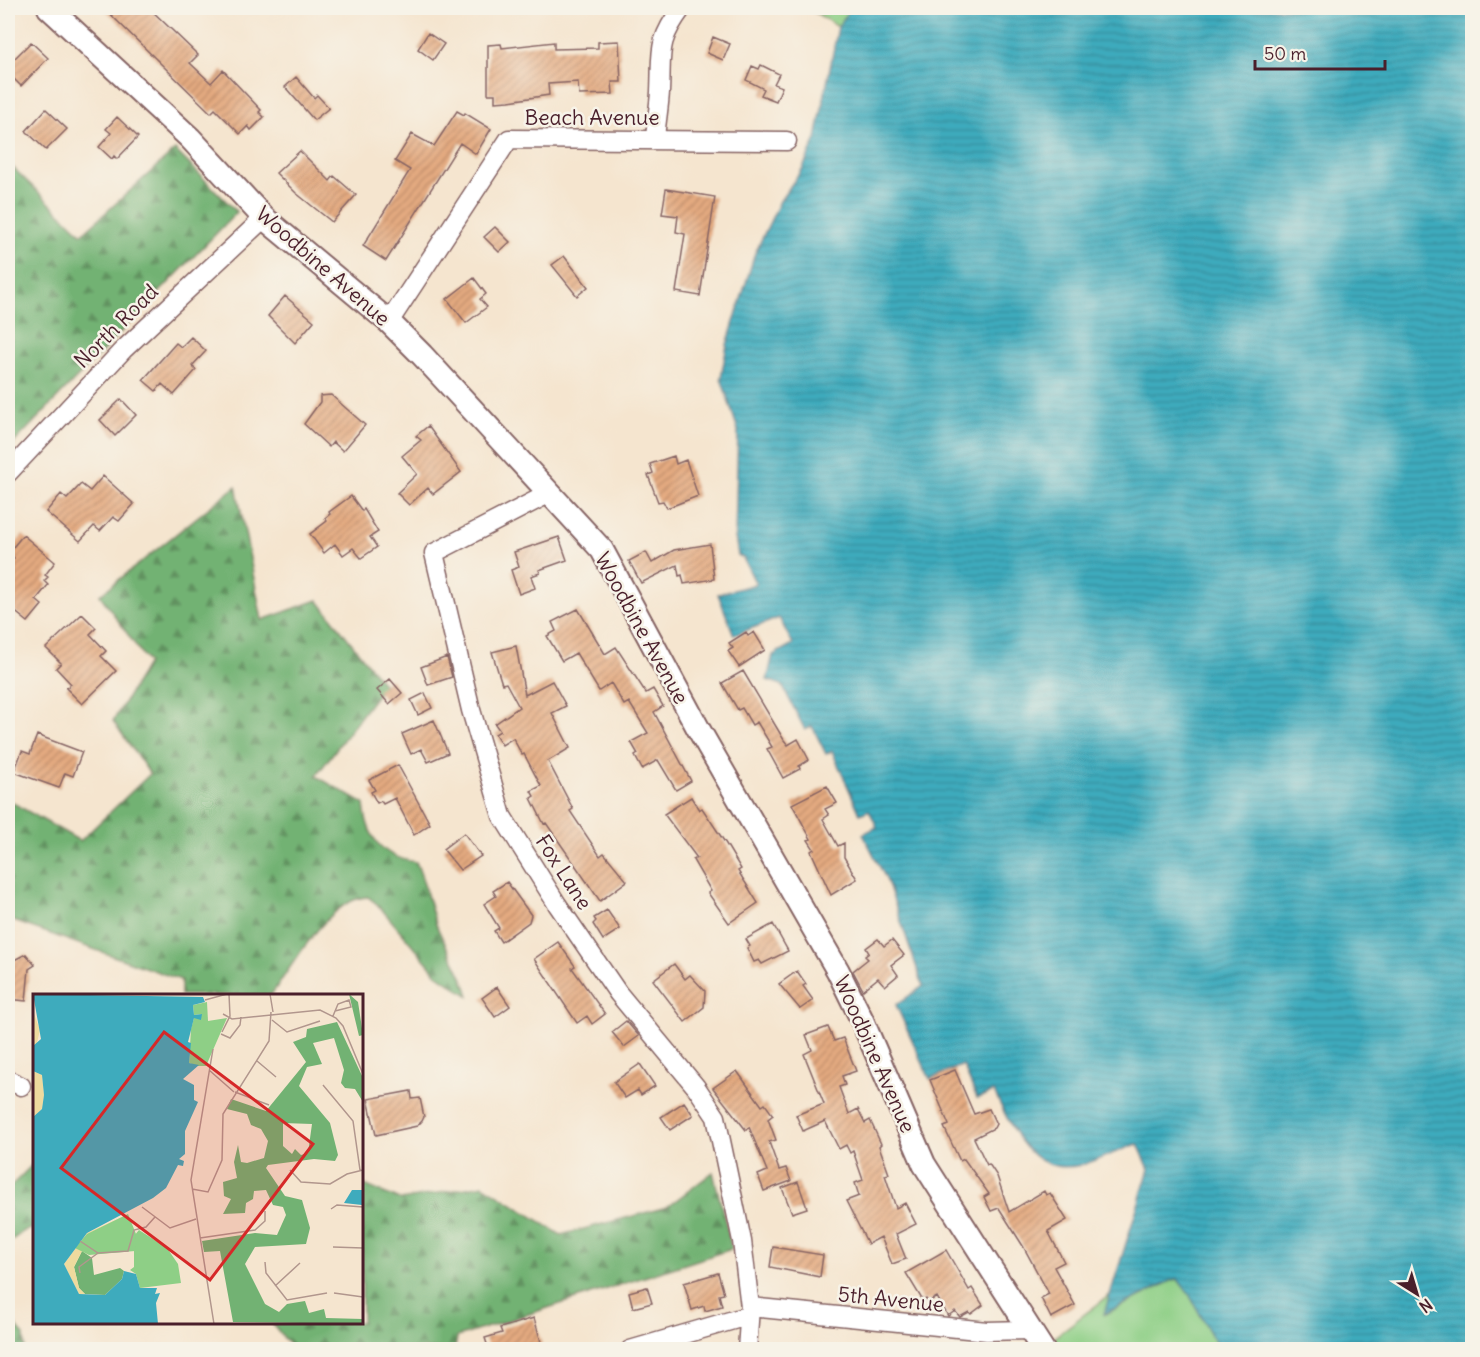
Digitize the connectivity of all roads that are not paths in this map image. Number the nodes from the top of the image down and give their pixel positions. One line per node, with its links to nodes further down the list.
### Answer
1 (49, 8): 5 (main road, Woodbine Avenue)
2 (682, 8): 3 (street)
3 (655, 139): 4 (street, Beach Avenue); 6 (street, Beach Avenue)
4 (787, 141)
5 (264, 218): 6 (main road, Woodbine Avenue); 7 (street, North Road)
6 (389, 322): 8 (main road, Woodbine Avenue)
7 (8, 473)
8 (550, 494): 9 (street, Fox Lane); 10 (main road, Woodbine Avenue)
9 (748, 1312): 10 (street, 5th Avenue); 11 (street, 5th Avenue); 12 (street)
10 (1029, 1330): 13 (main road, Woodbine Avenue)
11 (630, 1350)
12 (747, 1350)
13 (1043, 1350)

